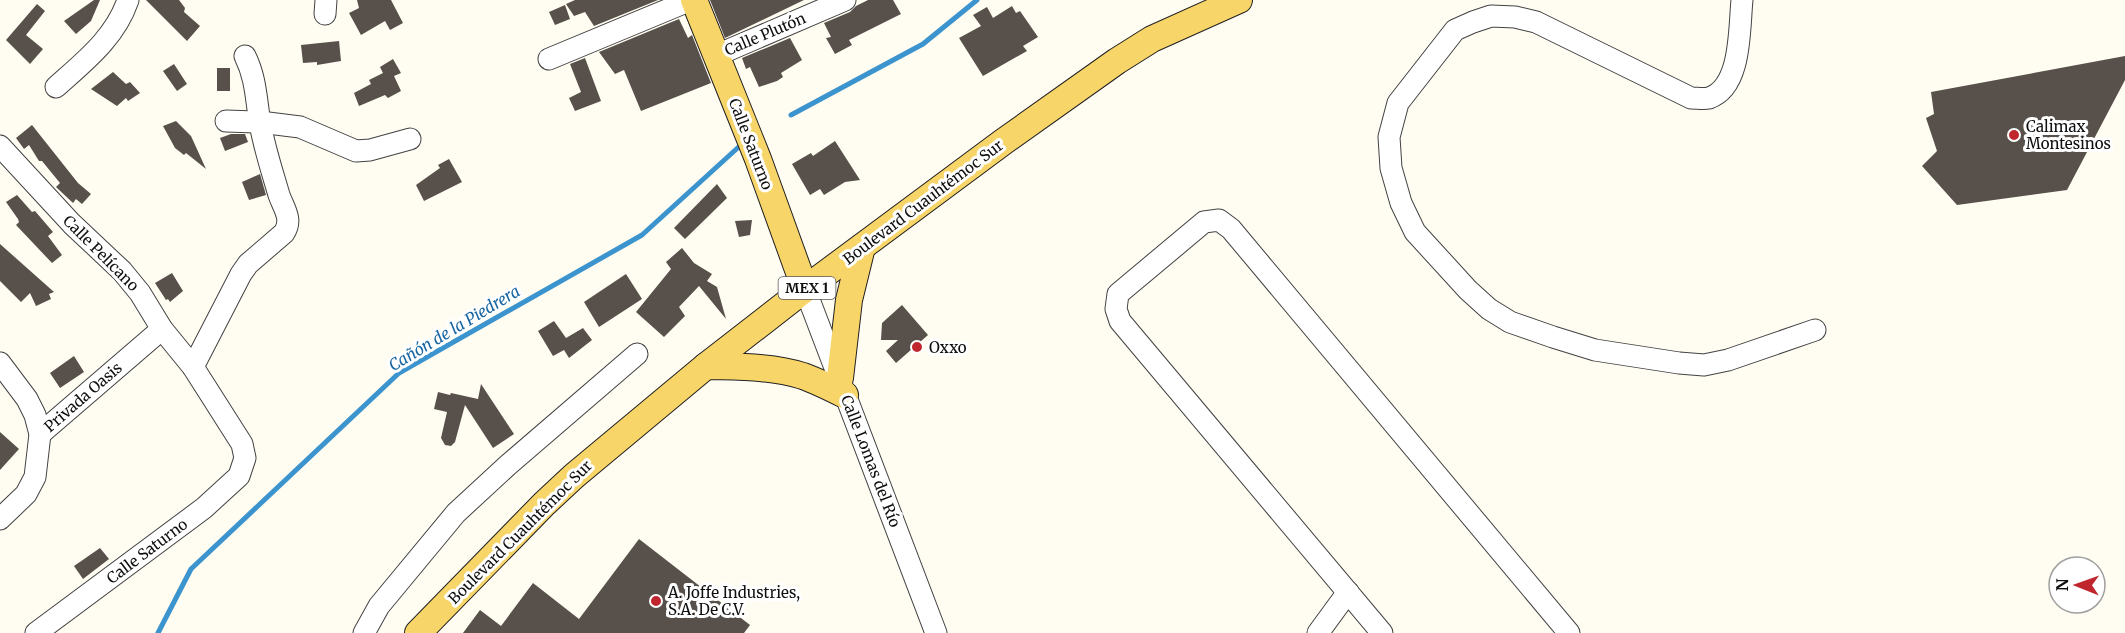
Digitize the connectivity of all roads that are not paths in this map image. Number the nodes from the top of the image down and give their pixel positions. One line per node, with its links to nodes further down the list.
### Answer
1 (128, 0): 9 (street)
2 (693, 0): 6 (main road, Calle Saturno); 8 (street)
3 (845, 0): 6 (street, Calle Plutón)
4 (1239, 0): 14 (main road, Boulevard Cuauhtémoc Sur / MEX 1)
5 (1742, 0): 17 (street)
6 (717, 55): 15 (main road, Calle Saturno)
7 (245, 56): 11 (street)
8 (549, 58)
9 (57, 87)
10 (226, 121): 11 (street)
11 (260, 122): 12 (street); 21 (street)
12 (410, 139)
13 (0, 146): 16 (street, Calle Pelícano)
14 (862, 247): 15 (main road, Boulevard Cuauhtémoc Sur / MEX 1); 22 (main road)
15 (805, 289): 20 (main road, Boulevard Cuauhtémoc Sur / MEX 1); 22 (street, Calle Lomas del Río)
16 (162, 329): 21 (street, Calle Pelícano); 23 (street, Privada Oasis)
17 (1815, 330)
18 (637, 354): 28 (street)
19 (0, 363): 23 (street, Privada Oasis)
20 (706, 366): 22 (main road); 29 (main road, Boulevard Cuauhtémoc Sur / MEX 1)
21 (193, 367): 24 (street, Calle Pelícano)
22 (843, 386): 30 (street, Calle Lomas del Río)
23 (40, 435): 25 (street)
24 (244, 458): 27 (street, Calle Saturno)
25 (0, 519)
26 (1348, 592): 31 (street); 32 (street); 33 (street)
27 (36, 633)
28 (364, 633)
29 (418, 633)
30 (936, 633)
31 (1318, 633)
32 (1382, 633)
33 (1569, 633)

